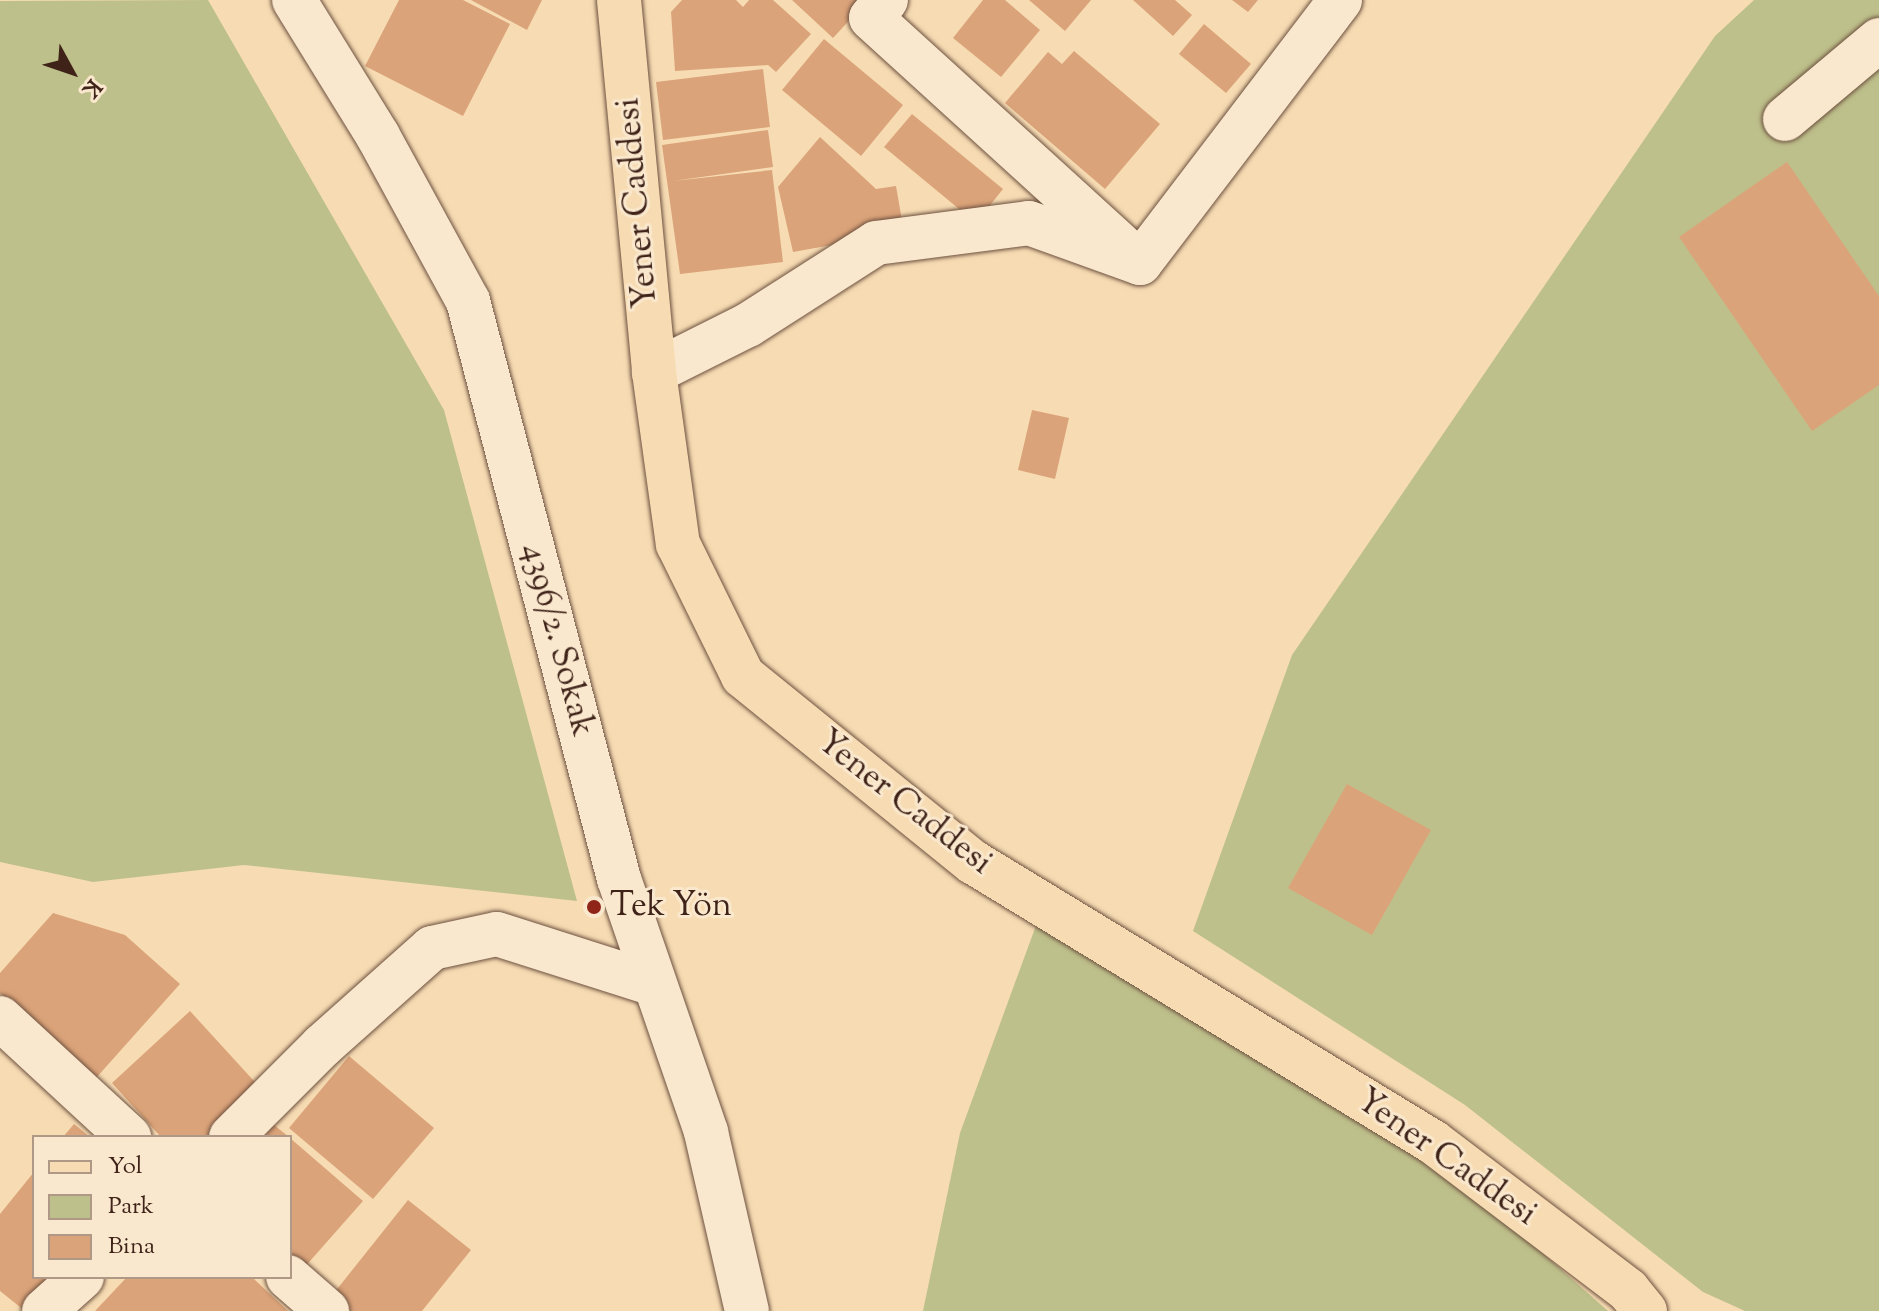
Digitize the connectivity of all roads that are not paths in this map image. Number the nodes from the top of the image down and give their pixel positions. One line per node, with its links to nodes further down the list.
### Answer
1 (294, 0): 9 (street, 4396/2. Sokak)
2 (619, 0): 8 (main road, Yener Caddesi)
3 (886, 0): 7 (street)
4 (1340, 0): 7 (street)
5 (1879, 40): 6 (street)
6 (1785, 119)
7 (1140, 263): 8 (street)
8 (654, 372): 18 (main road, Yener Caddesi)
9 (654, 984): 12 (street); 17 (street, 4396/2. Sokak)
10 (0, 1018): 11 (street)
11 (127, 1135)
12 (233, 1135)
13 (80, 1279): 15 (street)
14 (290, 1279): 16 (street)
15 (44, 1311)
16 (327, 1311)
17 (747, 1311)
18 (1645, 1311)

